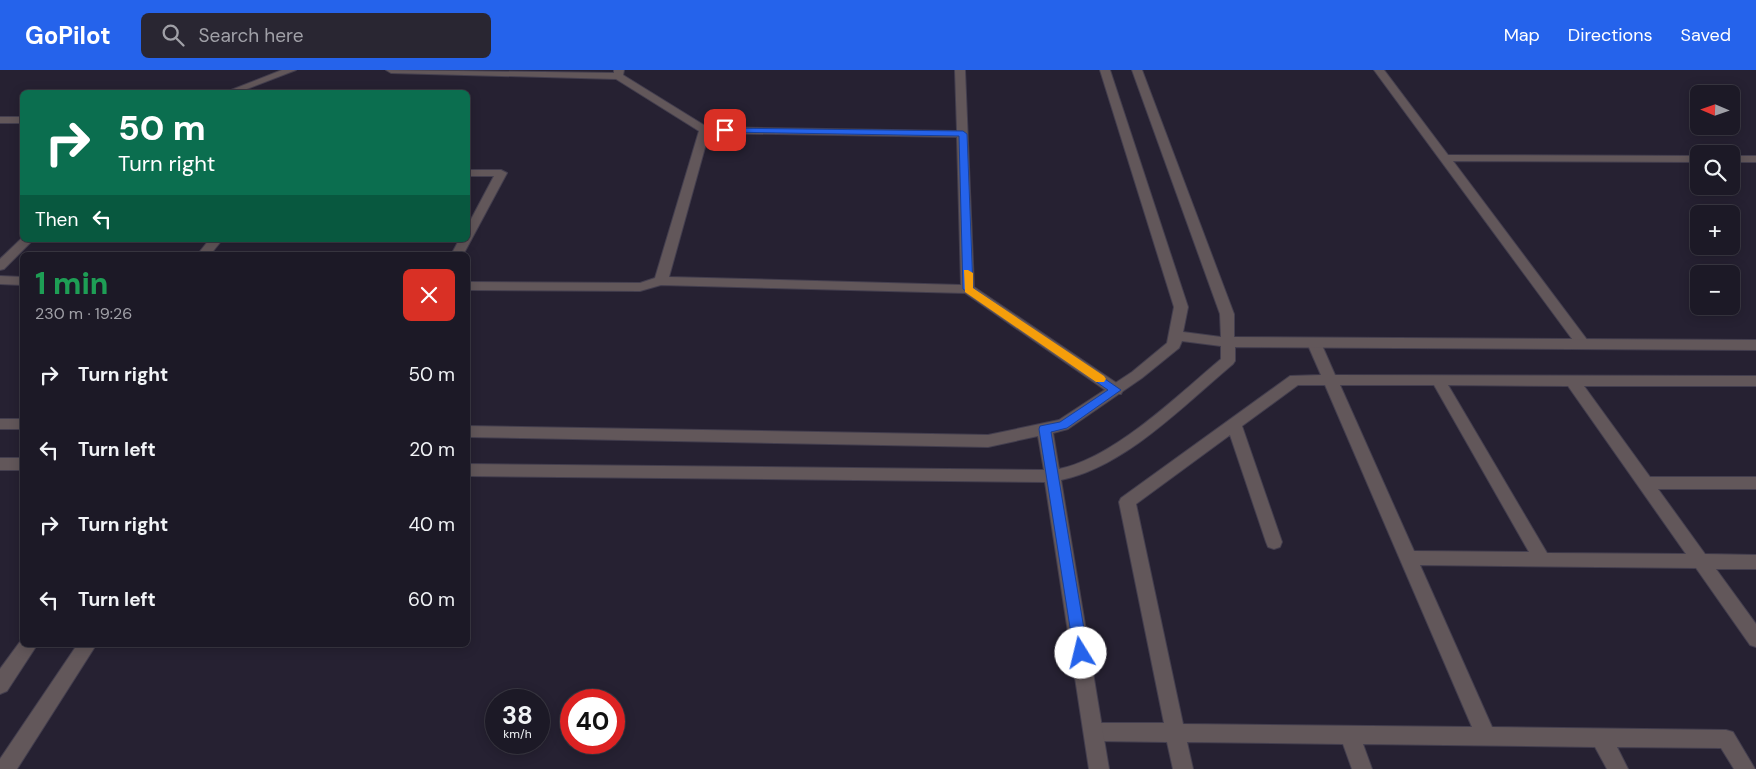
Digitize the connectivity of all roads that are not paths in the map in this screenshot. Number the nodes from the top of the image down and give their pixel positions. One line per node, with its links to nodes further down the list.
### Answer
1 (291, 70): 8 (street)
2 (391, 70): 7 (street)
3 (960, 70): 12 (street)
4 (1105, 70): 28 (street)
5 (1137, 70): 29 (street)
6 (1379, 70): 13 (street)
7 (618, 73): 11 (street)
8 (236, 90)
9 (0, 120): 10 (street)
10 (20, 120)
11 (705, 130): 12 (street); 25 (street)
12 (963, 134): 27 (street)
13 (1445, 158): 14 (street); 31 (street)
14 (1690, 159)
15 (1740, 159): 16 (street)
16 (1756, 159)
17 (470, 173): 18 (street)
18 (470, 232)
19 (25, 242): 22 (street)
20 (214, 242): 21 (street)
21 (206, 252)
22 (0, 266)
23 (0, 280): 24 (street)
24 (20, 281)
25 (661, 281): 26 (street); 27 (street)
26 (470, 286)
27 (968, 289): 37 (street)
28 (1176, 336): 29 (street); 37 (street)
29 (1228, 342): 30 (street); 46 (street)
30 (1314, 343): 31 (street); 33 (street)
31 (1583, 344): 32 (street)
32 (1756, 346)
33 (1330, 380): 34 (street); 40 (street); 50 (street)
34 (1438, 380): 35 (street); 51 (street)
35 (1572, 380): 36 (street); 47 (street)
36 (1756, 381)
37 (1116, 390): 41 (street)
38 (0, 424): 39 (street)
39 (20, 424)
40 (1234, 424): 49 (street); 59 (street)
41 (1044, 429): 42 (street); 46 (street)
42 (470, 431)
43 (0, 464): 44 (street)
44 (20, 464)
45 (470, 470): 46 (street)
46 (1052, 476): 58 (street)
47 (1645, 482): 48 (street); 52 (street)
48 (1756, 483)
49 (1274, 542)
50 (1408, 558): 51 (street); 61 (street)
51 (1542, 560): 52 (street)
52 (1701, 561): 53 (street); 54 (street)
53 (1756, 562)
54 (1756, 639)
55 (27, 647): 57 (street)
56 (86, 647): 63 (street)
57 (0, 685)
58 (1094, 732): 59 (street); 64 (street)
59 (1175, 733): 60 (street); 65 (street)
60 (1350, 734): 61 (street); 66 (street)
61 (1486, 736): 62 (street)
62 (1601, 738): 67 (street); 68 (street)
63 (5, 769)
64 (1099, 769)
65 (1182, 769)
66 (1362, 769)
67 (1618, 769)
68 (1745, 769)

